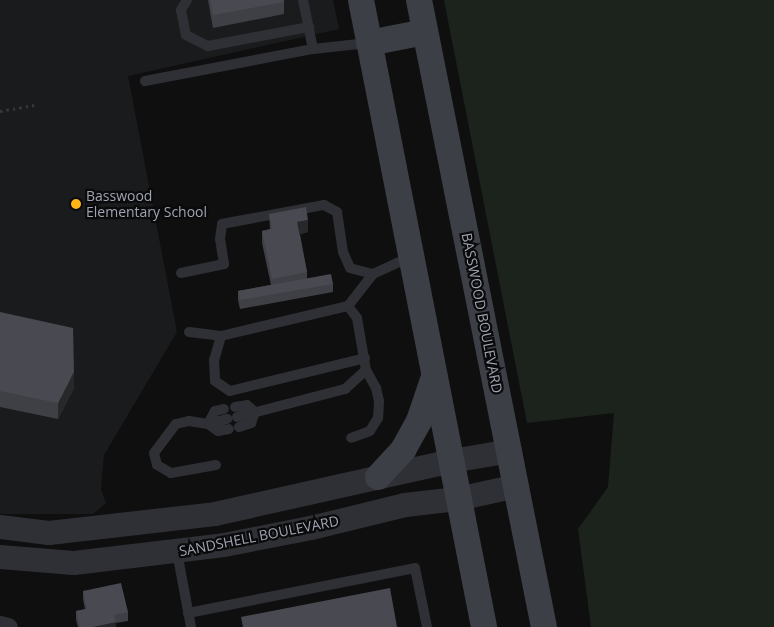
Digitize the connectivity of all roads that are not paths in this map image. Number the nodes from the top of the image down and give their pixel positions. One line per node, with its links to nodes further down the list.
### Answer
1 (187, 0): 5 (lane)
2 (303, 0): 5 (lane)
3 (361, 0): 7 (main road)
4 (419, 0): 6 (main road, BASSWOOD BOULEVARD)
5 (309, 27): 8 (lane)
6 (425, 32): 7 (main road); 22 (main road, BASSWOOD BOULEVARD)
7 (369, 43): 8 (lane); 10 (main road)
8 (313, 49): 9 (lane)
9 (145, 81)
10 (411, 257): 12 (lane); 18 (main road)
11 (181, 273): 12 (lane)
12 (373, 274): 13 (lane)
13 (348, 306): 15 (lane); 16 (lane)
14 (188, 332): 15 (lane)
15 (221, 336): 16 (lane)
16 (365, 358): 17 (lane)
17 (366, 370): 19 (lane); 21 (lane)
18 (435, 376): 23 (main road); 25 (main road)
19 (232, 418): 20 (lane); 20 (lane)
20 (208, 424): 24 (lane)
21 (351, 438)
22 (510, 451): 23 (street); 26 (main road, BASSWOOD BOULEVARD)
23 (452, 461): 25 (street); 27 (main road)
24 (216, 465)
25 (378, 477): 28 (street)
26 (516, 486): 27 (street, SANDSHELL BOULEVARD); 37 (main road, BASSWOOD BOULEVARD)
27 (458, 499): 29 (street, SANDSHELL BOULEVARD); 36 (main road)
28 (0, 526)
29 (177, 552): 30 (street, SANDSHELL BOULEVARD); 31 (lane)
30 (0, 557)
31 (188, 614): 34 (lane); 35 (lane)
32 (0, 625): 33 (street)
33 (8, 627)
34 (191, 627)
35 (426, 627)
36 (484, 627)
37 (544, 627)

